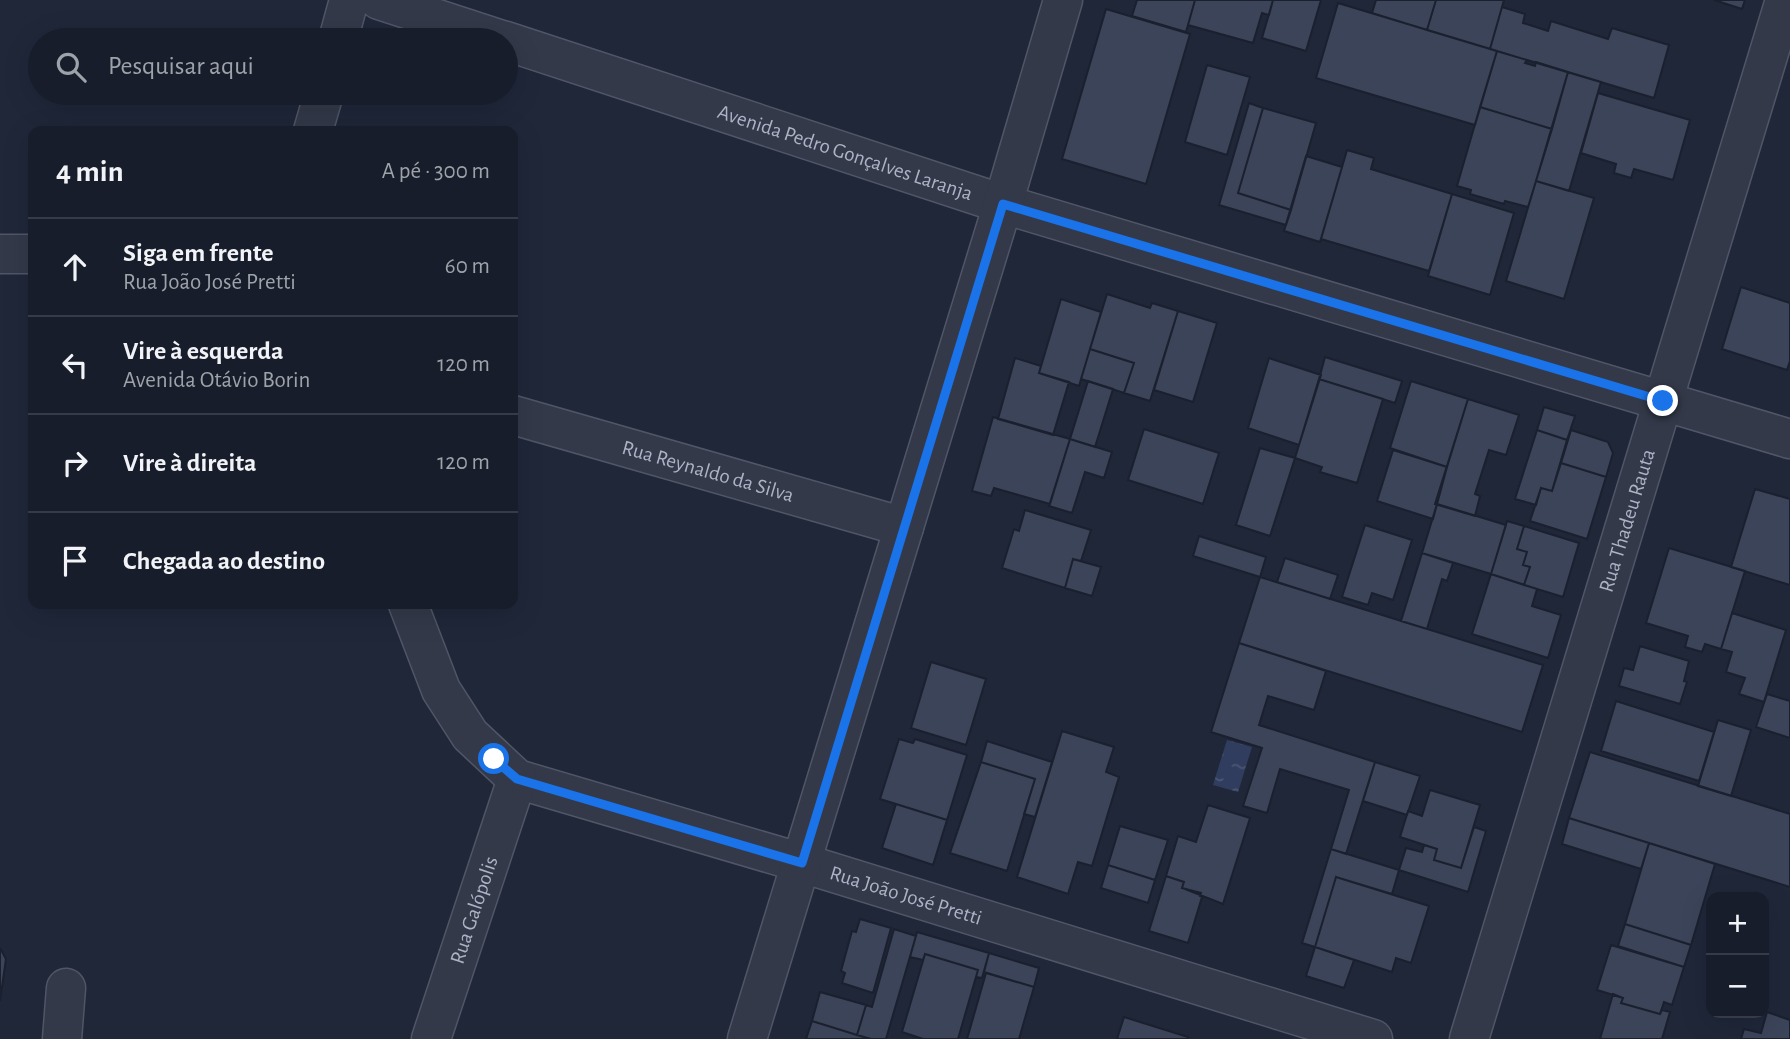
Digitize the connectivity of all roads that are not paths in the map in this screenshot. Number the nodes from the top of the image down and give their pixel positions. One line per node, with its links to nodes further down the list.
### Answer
1 (349, 0): 5 (street)
2 (379, 0): 6 (street, Avenida Pedro Gonçalves Laranja)
3 (1063, 0): 10 (street)
4 (1785, 0): 13 (street, Rua Thadeu Rauta)
5 (341, 28)
6 (464, 28)
7 (518, 46): 10 (street, Avenida Pedro Gonçalves Laranja)
8 (321, 105): 9 (street)
9 (314, 126)
10 (1003, 204): 13 (street, Avenida Pedro Gonçalves Laranja); 16 (street)
11 (0, 254): 12 (street)
12 (28, 254)
13 (1663, 401): 15 (street, Avenida Pedro Gonçalves Laranja); 25 (street, Rua Thadeu Rauta)
14 (518, 416): 16 (street, Rua Reynaldo da Silva)
15 (1790, 439)
16 (904, 527): 19 (street)
17 (410, 609): 18 (street, Rua João José Pretti)
18 (517, 779): 19 (street, Rua João José Pretti); 22 (street, Rua Galópolis)
19 (802, 863): 23 (street); 24 (street, Rua João José Pretti)
20 (66, 988): 21 (street)
21 (62, 1039)
22 (431, 1039)
23 (747, 1039)
24 (1373, 1039)
25 (1469, 1039)

